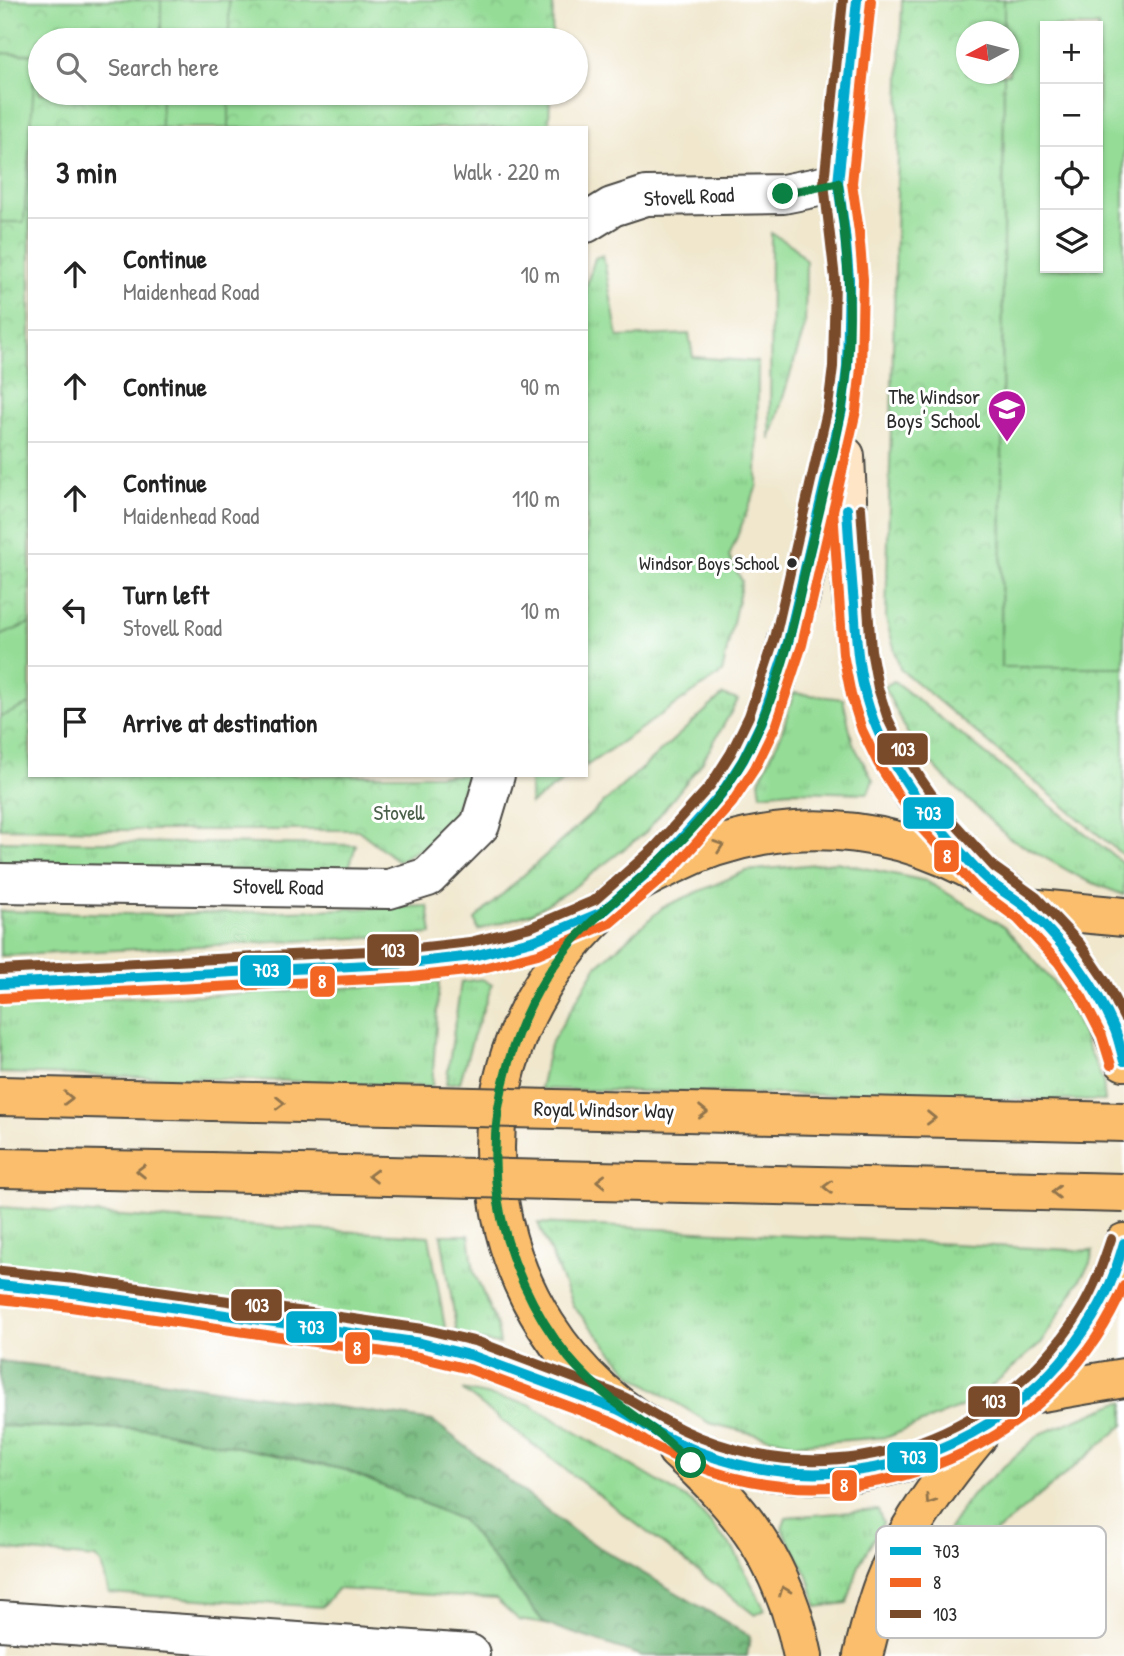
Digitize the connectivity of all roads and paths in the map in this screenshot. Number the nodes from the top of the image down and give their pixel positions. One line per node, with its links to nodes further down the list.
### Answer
1 (857, 0): 2 (street)
2 (838, 183): 3 (street, Stovell Road); 4 (street)
3 (588, 222)
4 (842, 409): 6 (street); 8 (street)
5 (494, 777): 7 (street, Stovell Road)
6 (985, 878): 8 (main road, one-way to 6); 9 (main road)
7 (0, 883)
8 (635, 884): 10 (main road)
9 (1027, 908): 11 (main road); 13 (main road)
10 (601, 912): 12 (main road); 22 (main road)
11 (1124, 917)
12 (0, 984)
13 (1124, 1061)
14 (0, 1096): 15 (main road, Royal Windsor Way, one-way to 15, bridge)
15 (1124, 1122)
16 (0, 1168): 17 (main road, one-way to 16, bridge)
17 (1124, 1194)
18 (1124, 1243): 21 (main road)
19 (0, 1285): 22 (main road)
20 (1124, 1378): 21 (main road)
21 (1030, 1394): 23 (main road)
22 (642, 1422): 23 (main road); 29 (main road, one-way to 22)
23 (986, 1426): 24 (main road, one-way to 24)
24 (913, 1526)
25 (876, 1612): 30 (main road, one-way to 30)
26 (0, 1621): 27 (street)
27 (238, 1647): 28 (street)
28 (470, 1654)
29 (803, 1656)
30 (863, 1656)

